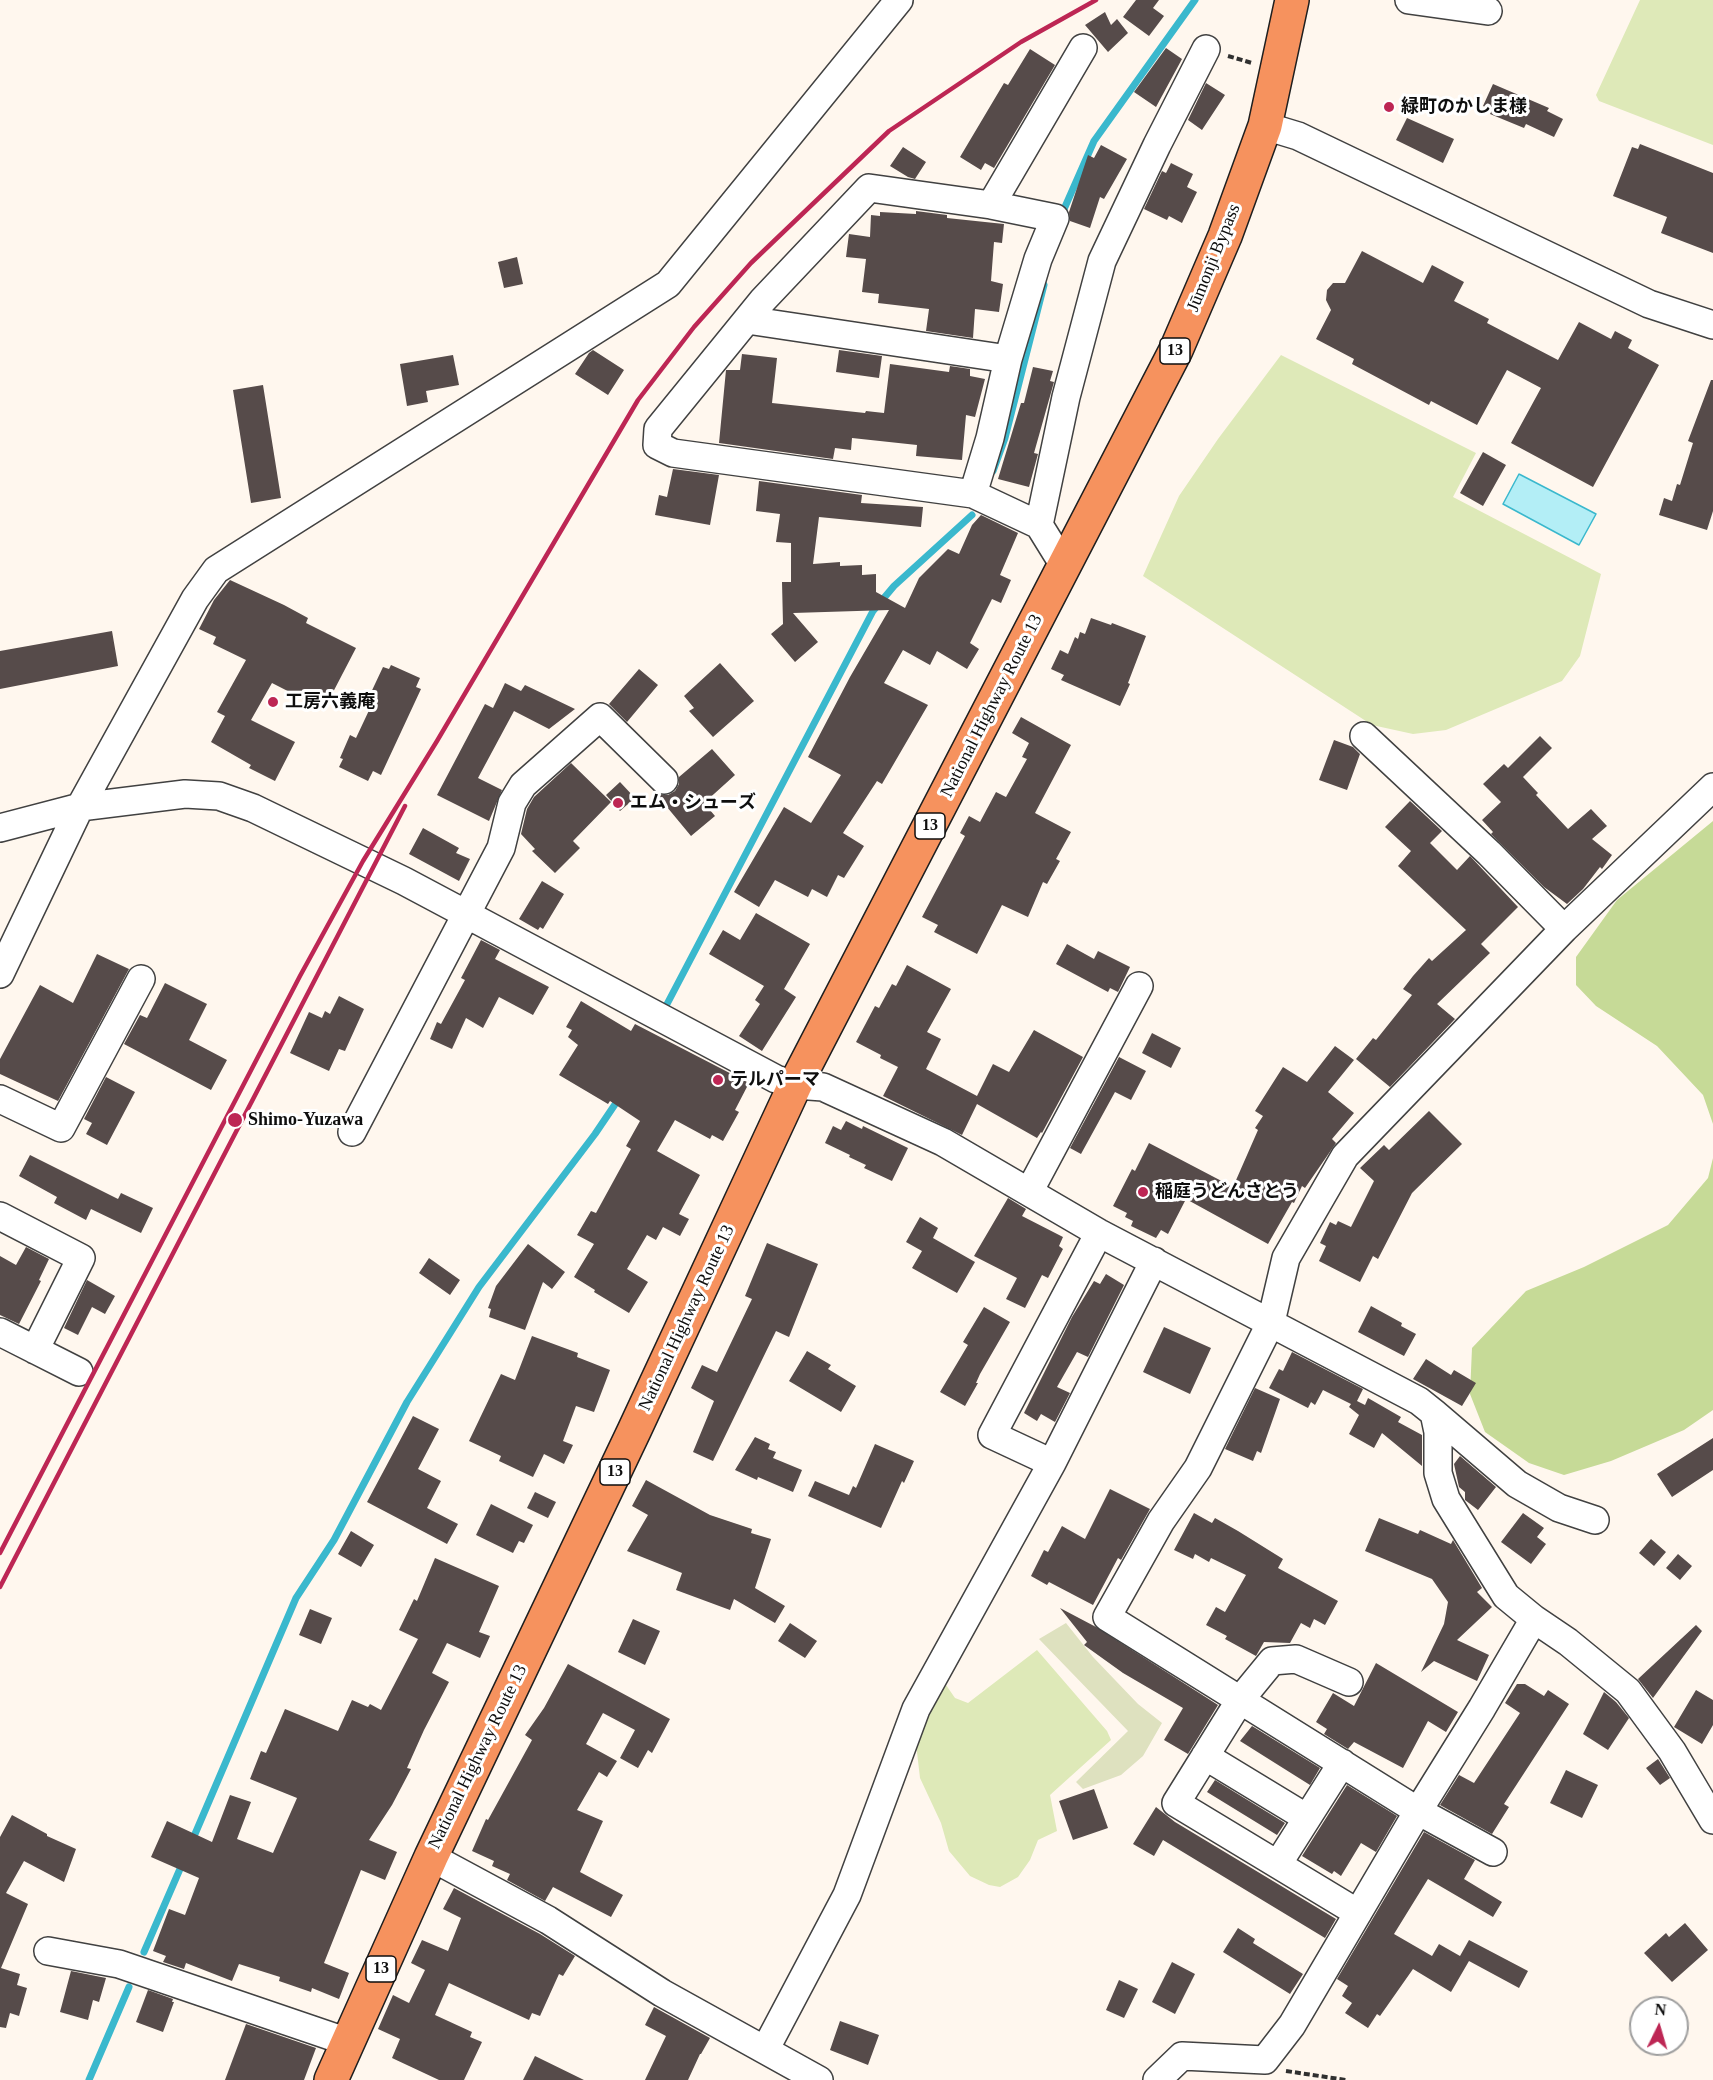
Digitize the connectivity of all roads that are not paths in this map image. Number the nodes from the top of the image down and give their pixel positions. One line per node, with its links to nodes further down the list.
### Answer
1 (899, 0): 18 (street)
2 (1292, 0): 7 (highway, Jūmonji Bypass / 13)
3 (1409, 0): 4 (street)
4 (1488, 10)
5 (1083, 48): 8 (street)
6 (1206, 49): 13 (street)
7 (1265, 126): 10 (street); 14 (highway, Jūmonji Bypass / 13)
8 (991, 206): 9 (street); 11 (street)
9 (747, 320): 11 (street); 12 (street)
10 (1713, 325)
11 (1008, 358): 12 (street)
12 (973, 494): 13 (street)
13 (1039, 525): 14 (street)
14 (1065, 567): 25 (highway, National Highway Route 13 / 13)
15 (1364, 736): 21 (street)
16 (664, 780): 20 (street)
17 (1713, 787): 21 (street)
18 (80, 807): 19 (street); 20 (street); 22 (street)
19 (0, 828)
20 (466, 914): 25 (street); 27 (street)
21 (1564, 929): 32 (street)
22 (0, 974)
23 (141, 979): 26 (street)
24 (1139, 986): 28 (street)
25 (795, 1085): 28 (street); 48 (highway, National Highway Route 13 / 13)
26 (0, 1099)
27 (352, 1132)
28 (1029, 1192): 30 (street)
29 (0, 1216): 34 (street)
30 (1099, 1233): 31 (street); 37 (street)
31 (1154, 1261): 32 (street); 37 (street)
32 (1271, 1322): 36 (street); 41 (street)
33 (0, 1332): 34 (street)
34 (35, 1350): 35 (street)
35 (79, 1372)
36 (1434, 1413): 38 (street); 39 (street)
37 (1052, 1463): 53 (street)
38 (1595, 1520)
39 (1534, 1618): 44 (street); 46 (street)
40 (1349, 1682): 41 (street)
41 (1240, 1700): 42 (street); 43 (street)
42 (1205, 1756): 45 (street); 49 (street)
43 (1342, 1764): 44 (street); 45 (street)
44 (1418, 1811): 47 (street); 50 (street)
45 (1307, 1818): 49 (street)
46 (1713, 1820)
47 (1493, 1852)
48 (430, 1857): 52 (highway, National Highway Route 13 / 13); 53 (street)
49 (1278, 1864): 50 (street)
50 (1358, 1913): 56 (street)
51 (48, 1951): 52 (street)
52 (348, 2042): 54 (highway, National Highway Route 13 / 13)
53 (765, 2050): 55 (street)
54 (331, 2080)
55 (819, 2080)
56 (1156, 2080)

